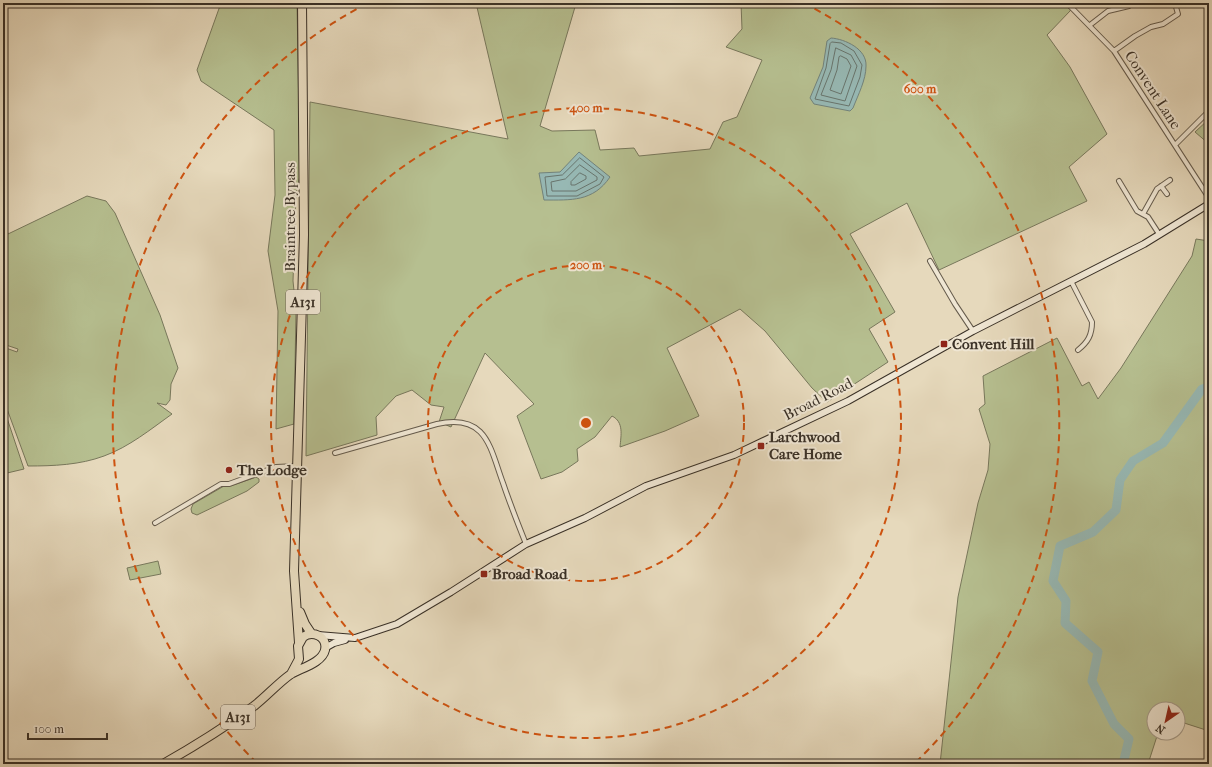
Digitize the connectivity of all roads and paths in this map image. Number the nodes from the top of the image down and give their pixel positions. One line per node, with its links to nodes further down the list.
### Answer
1 (302, 3): 22 (highway, Braintree Bypass / A131)
2 (1067, 3): 5 (street, Convent Lane)
3 (1131, 3): 5 (street)
4 (1181, 3): 6 (street)
5 (1090, 25): 6 (street, Convent Lane)
6 (1114, 51): 8 (street, Convent Lane)
7 (1209, 111): 8 (street)
8 (1175, 145): 13 (street, Convent Lane)
9 (1170, 180): 11 (street)
10 (1119, 181): 15 (street)
11 (1161, 186): 12 (street); 15 (street)
12 (1167, 194)
13 (1209, 198)
14 (1209, 204): 16 (main road)
15 (1143, 214): 16 (street)
16 (1158, 234): 18 (main road)
17 (930, 261): 19 (street)
18 (1071, 281): 19 (main road); 20 (street)
19 (973, 332): 24 (main road, Broad Road)
20 (1078, 350)
21 (335, 453): 24 (street)
22 (297, 466): 23 (street); 25 (highway, Braintree Bypass / A131)
23 (156, 523)
24 (526, 544): 27 (main road, Broad Road)
25 (297, 600): 26 (highway, Braintree Bypass / A131); 28 (highway, Braintree Bypass / A131)
26 (315, 634): 27 (main road, Broad Road); 28 (highway); 29 (highway, A131)
27 (348, 639): 29 (main road, Broad Road)
28 (299, 643): 30 (highway, Broad Road / A131)
29 (326, 648): 31 (highway, Broad Road / A131)
30 (300, 654): 31 (highway); 32 (highway, Broad Road / A131)
31 (315, 661): 32 (highway, Broad Road / A131)
32 (291, 674): 33 (highway, Broad Road / A131)
33 (163, 764)

